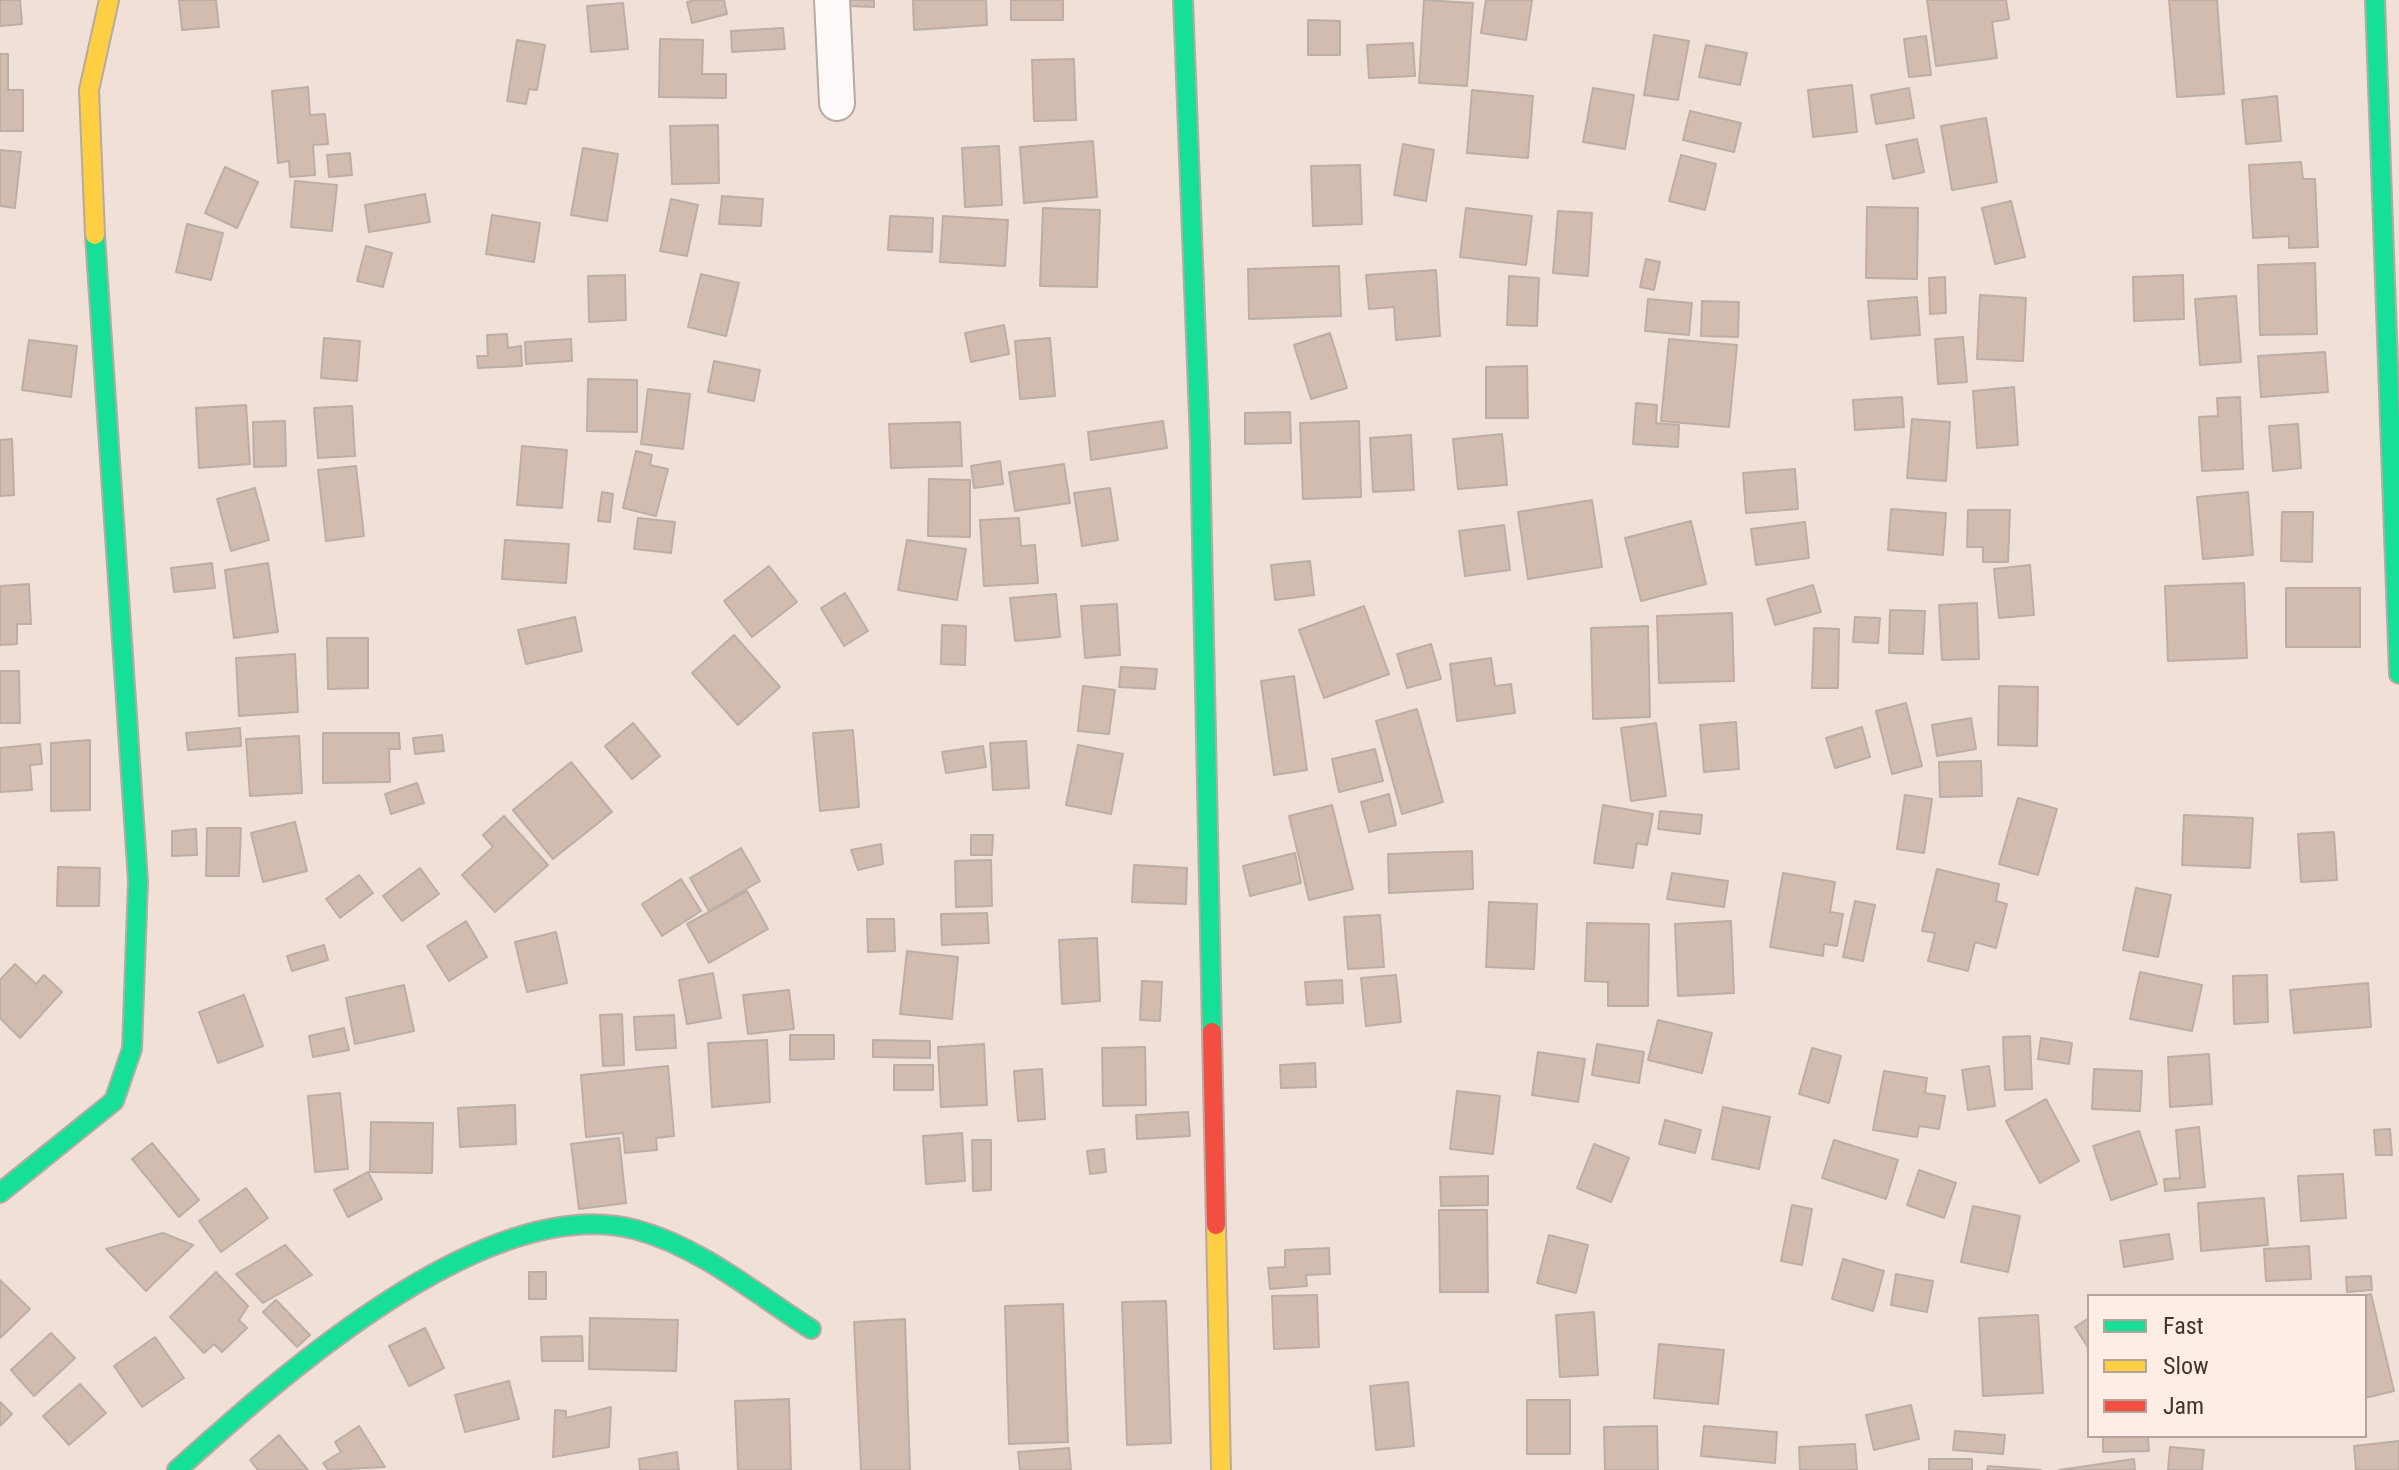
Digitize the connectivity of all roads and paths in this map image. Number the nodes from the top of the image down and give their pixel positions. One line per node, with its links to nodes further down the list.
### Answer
1 (109, 0): 8 (street)
2 (832, 0): 5 (street)
3 (1183, 0): 11 (street)
4 (2375, 0): 6 (street)
5 (837, 103)
6 (2393, 395): 7 (street)
7 (2399, 674)
8 (0, 1193)
9 (811, 1329): 10 (street)
10 (177, 1470)
11 (1221, 1470)

